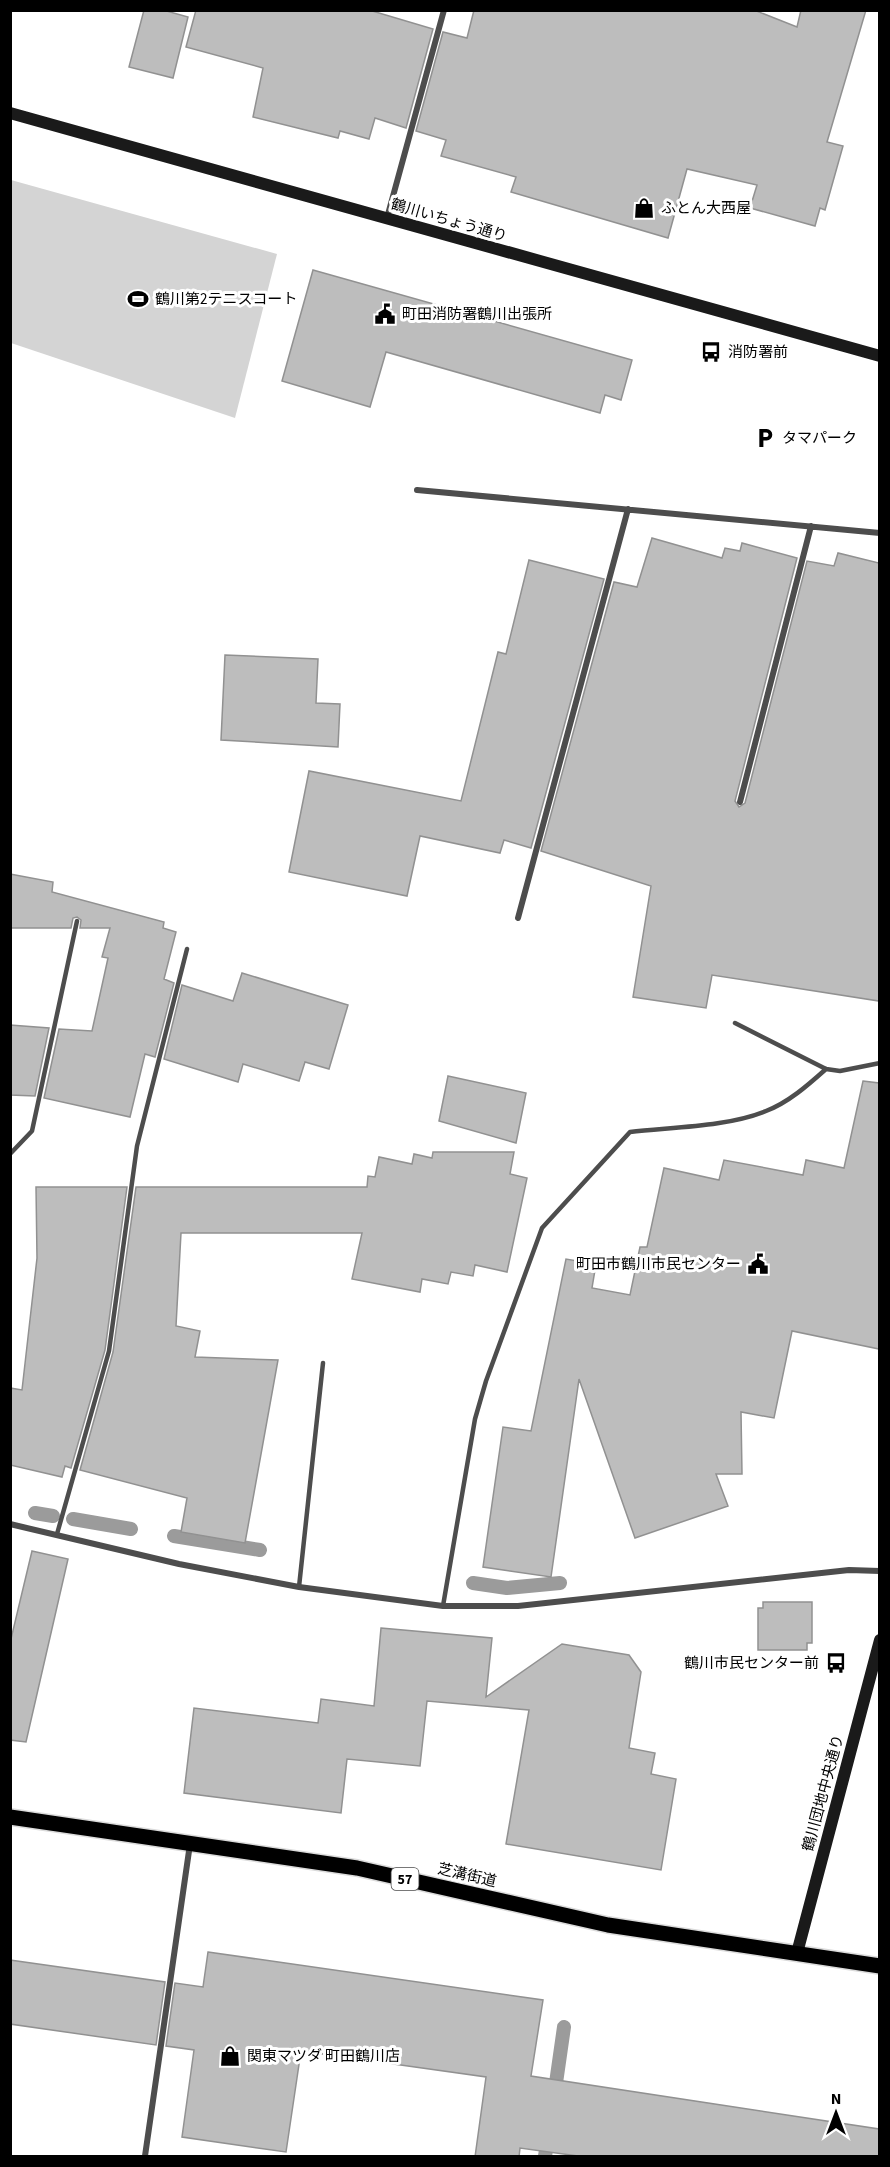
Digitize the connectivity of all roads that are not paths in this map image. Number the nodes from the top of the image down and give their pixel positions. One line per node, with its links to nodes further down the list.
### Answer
1 (444, 10): 3 (street)
2 (10, 113): 3 (street, 鶴川いちょう通り)
3 (387, 218): 4 (street, 鶴川いちょう通り)
4 (879, 356)
5 (417, 490): 6 (street)
6 (628, 509): 7 (street); 10 (street)
7 (811, 526): 8 (street); 9 (street)
8 (879, 533)
9 (740, 801)
10 (518, 918)
11 (77, 921): 16 (lane)
12 (187, 949): 19 (lane)
13 (735, 1023): 15 (lane)
14 (879, 1063): 15 (lane)
15 (826, 1069): 22 (lane)
16 (10, 1154)
17 (323, 1363): 21 (lane)
18 (10, 1524): 19 (street)
19 (57, 1534): 21 (street)
20 (879, 1571): 22 (street)
21 (298, 1587): 22 (street)
22 (443, 1606)
23 (879, 1640): 26 (street, 鶴川団地中央通り)
24 (10, 1817): 25 (main road, 芝溝街道 / 57)
25 (190, 1843): 26 (main road, 芝溝街道 / 57); 28 (street)
26 (797, 1953): 27 (main road, 芝溝街道 / 57)
27 (879, 1966)
28 (145, 2157)

